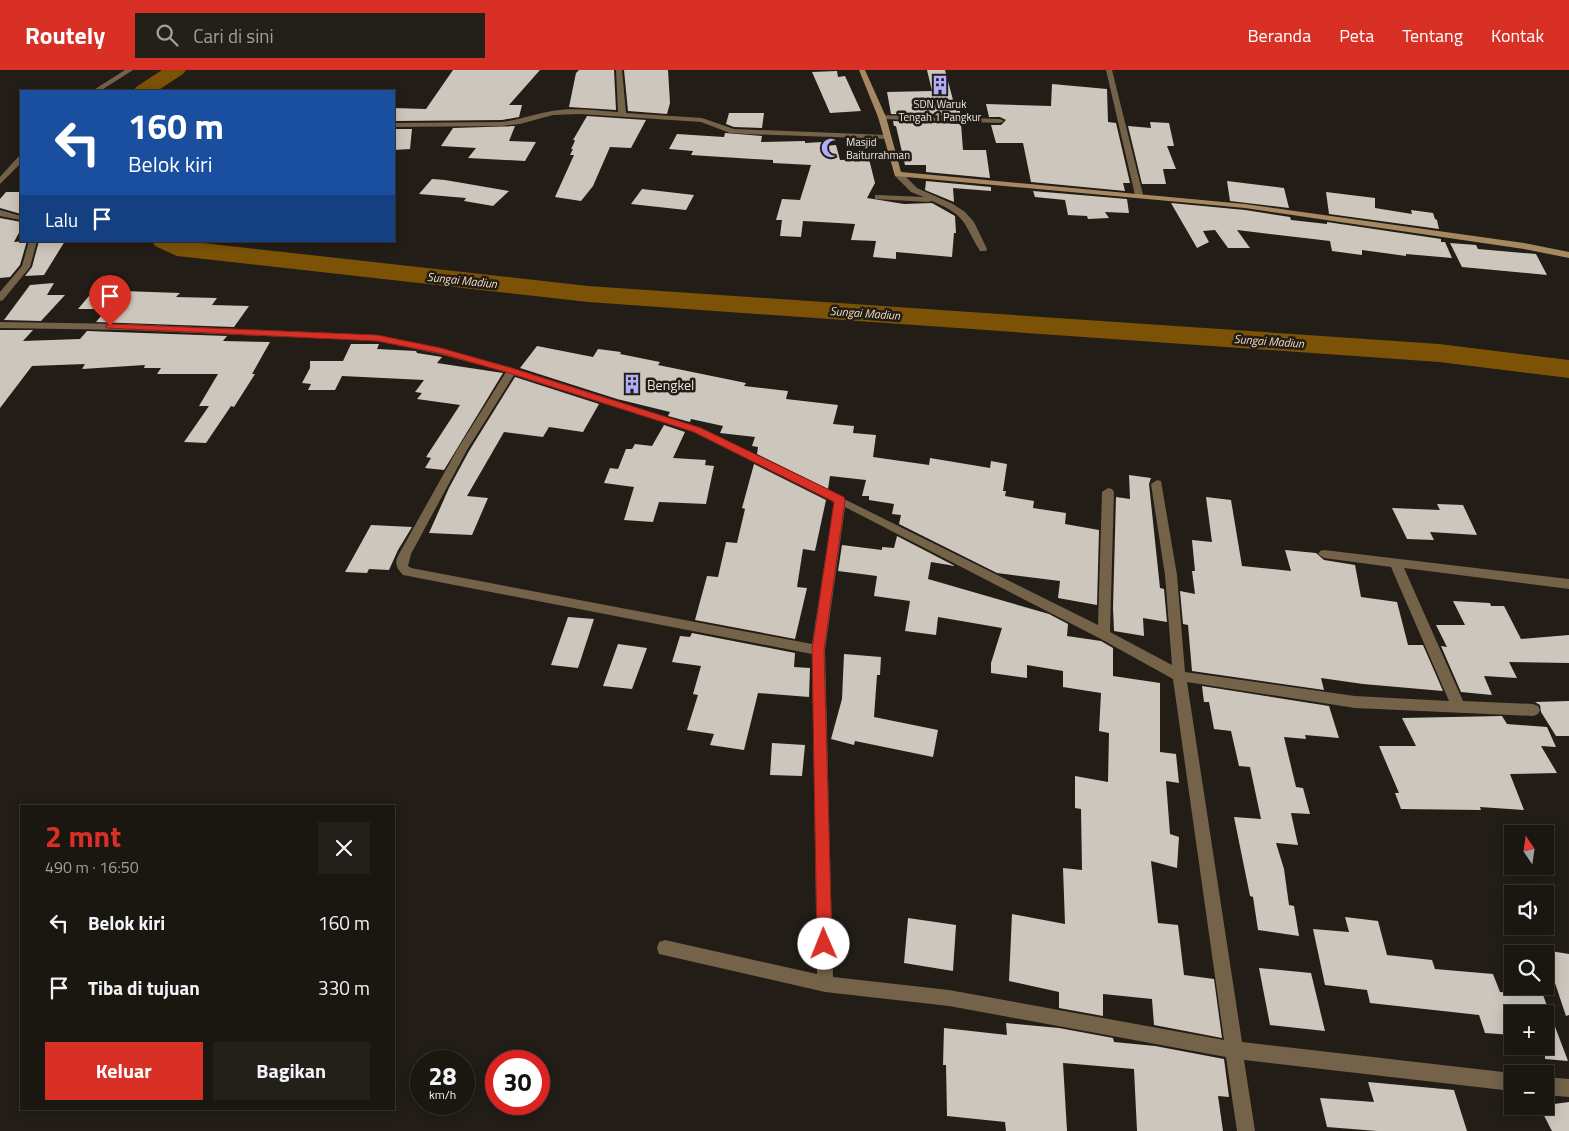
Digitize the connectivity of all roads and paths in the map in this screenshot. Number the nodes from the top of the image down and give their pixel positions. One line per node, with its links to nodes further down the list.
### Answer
1 (130, 70): 5 (street)
2 (619, 70): 6 (street)
3 (862, 70): 7 (street)
4 (1109, 70): 14 (street)
5 (98, 90)
6 (622, 113): 9 (street); 10 (street)
7 (882, 117): 8 (street); 10 (street)
8 (1000, 121)
9 (395, 125)
10 (887, 137): 12 (street)
11 (20, 160): 13 (street)
12 (898, 174): 14 (street); 16 (street)
13 (0, 182)
14 (1139, 194): 21 (street)
15 (878, 197): 16 (street)
16 (938, 201): 20 (street)
17 (0, 213): 18 (street)
18 (20, 218)
19 (32, 242): 22 (street)
20 (983, 249)
21 (1569, 255)
22 (0, 298)
23 (0, 325): 24 (street)
24 (512, 371): 27 (street); 32 (street)
25 (1157, 484): 33 (street)
26 (1108, 492): 31 (street)
27 (840, 500): 31 (street); 32 (street)
28 (1324, 554): 29 (street)
29 (1395, 562): 30 (street); 34 (street)
30 (1569, 584)
31 (1104, 634): 33 (street)
32 (818, 650): 37 (street)
33 (1179, 676): 34 (street); 38 (street)
34 (1459, 707): 35 (street)
35 (1533, 710)
36 (665, 948): 37 (street)
37 (825, 984): 38 (street)
38 (1234, 1050): 39 (street); 42 (street)
39 (1504, 1081)
40 (1554, 1087): 41 (street)
41 (1569, 1088)
42 (1246, 1131)

